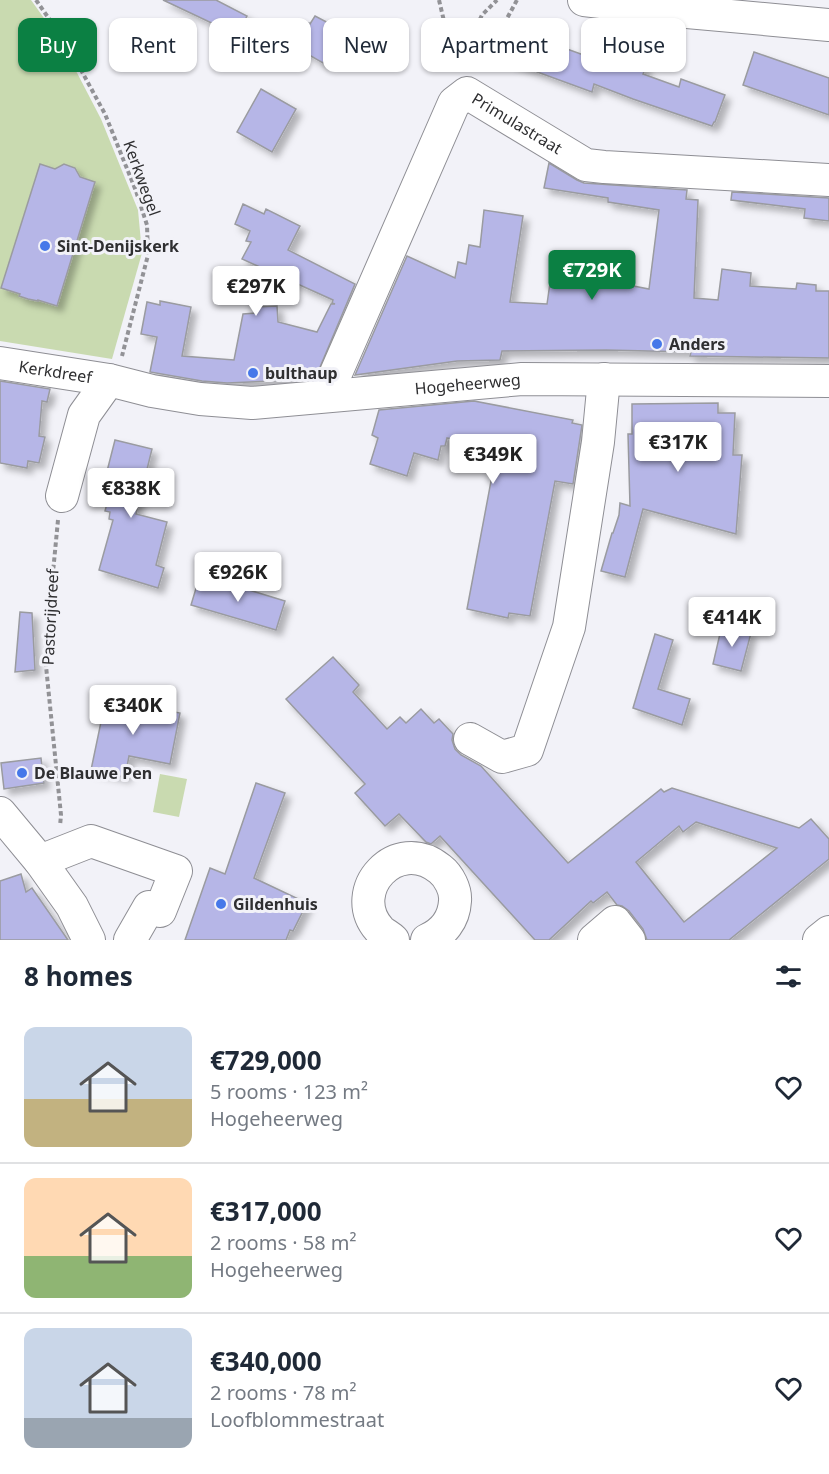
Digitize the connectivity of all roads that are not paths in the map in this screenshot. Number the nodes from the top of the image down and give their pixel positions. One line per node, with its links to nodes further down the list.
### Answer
1 (584, 0): 2 (street)
2 (685, 6): 3 (street)
3 (829, 25)
4 (829, 180): 9 (street, Primulastraat)
5 (0, 363): 6 (street, Kerkdreef)
6 (110, 380): 9 (street, Hogeheerweg); 10 (street)
7 (604, 380): 8 (street, Hogeheerweg); 9 (street, Hogeheerweg); 11 (street)
8 (829, 381)
9 (328, 396)
10 (62, 496)
11 (470, 739)
12 (0, 813): 13 (street)
13 (36, 857): 16 (street); 17 (street)
14 (829, 932): 21 (street)
15 (381, 936): 18 (street)
16 (89, 940)
17 (130, 940)
18 (427, 940)
19 (594, 940): 20 (street)
20 (629, 940)
21 (819, 940)

